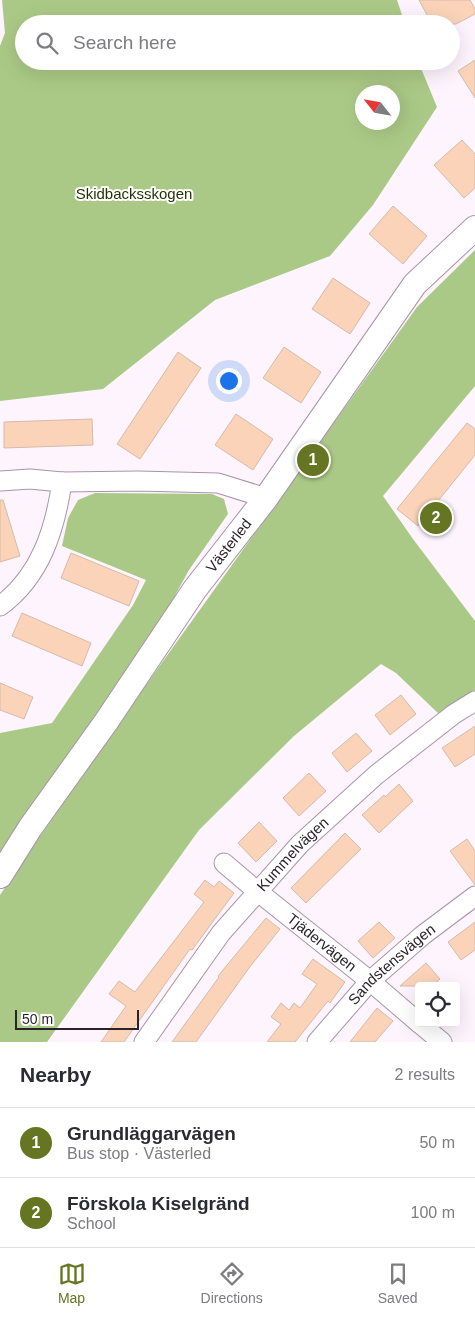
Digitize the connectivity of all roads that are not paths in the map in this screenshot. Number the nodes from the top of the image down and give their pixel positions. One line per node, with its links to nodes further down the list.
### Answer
1 (475, 228): 4 (street, Västerled)
2 (0, 481): 3 (street)
3 (62, 482): 4 (street); 5 (street)
4 (266, 498): 8 (street, Västerled)
5 (0, 606)
6 (475, 701): 9 (street, Kummelvägen)
7 (224, 862): 9 (street, Tjädervägen)
8 (0, 876)
9 (257, 891): 11 (street, Tjädervägen); 14 (street, Kummelvägen)
10 (475, 896): 11 (street, Sandstensvägen)
11 (370, 981): 12 (street, Tjädervägen); 15 (street, Sandstensvägen)
12 (415, 1020)
13 (424, 1027): 16 (street, Tjädervägen)
14 (144, 1042)
15 (317, 1042)
16 (442, 1042)

